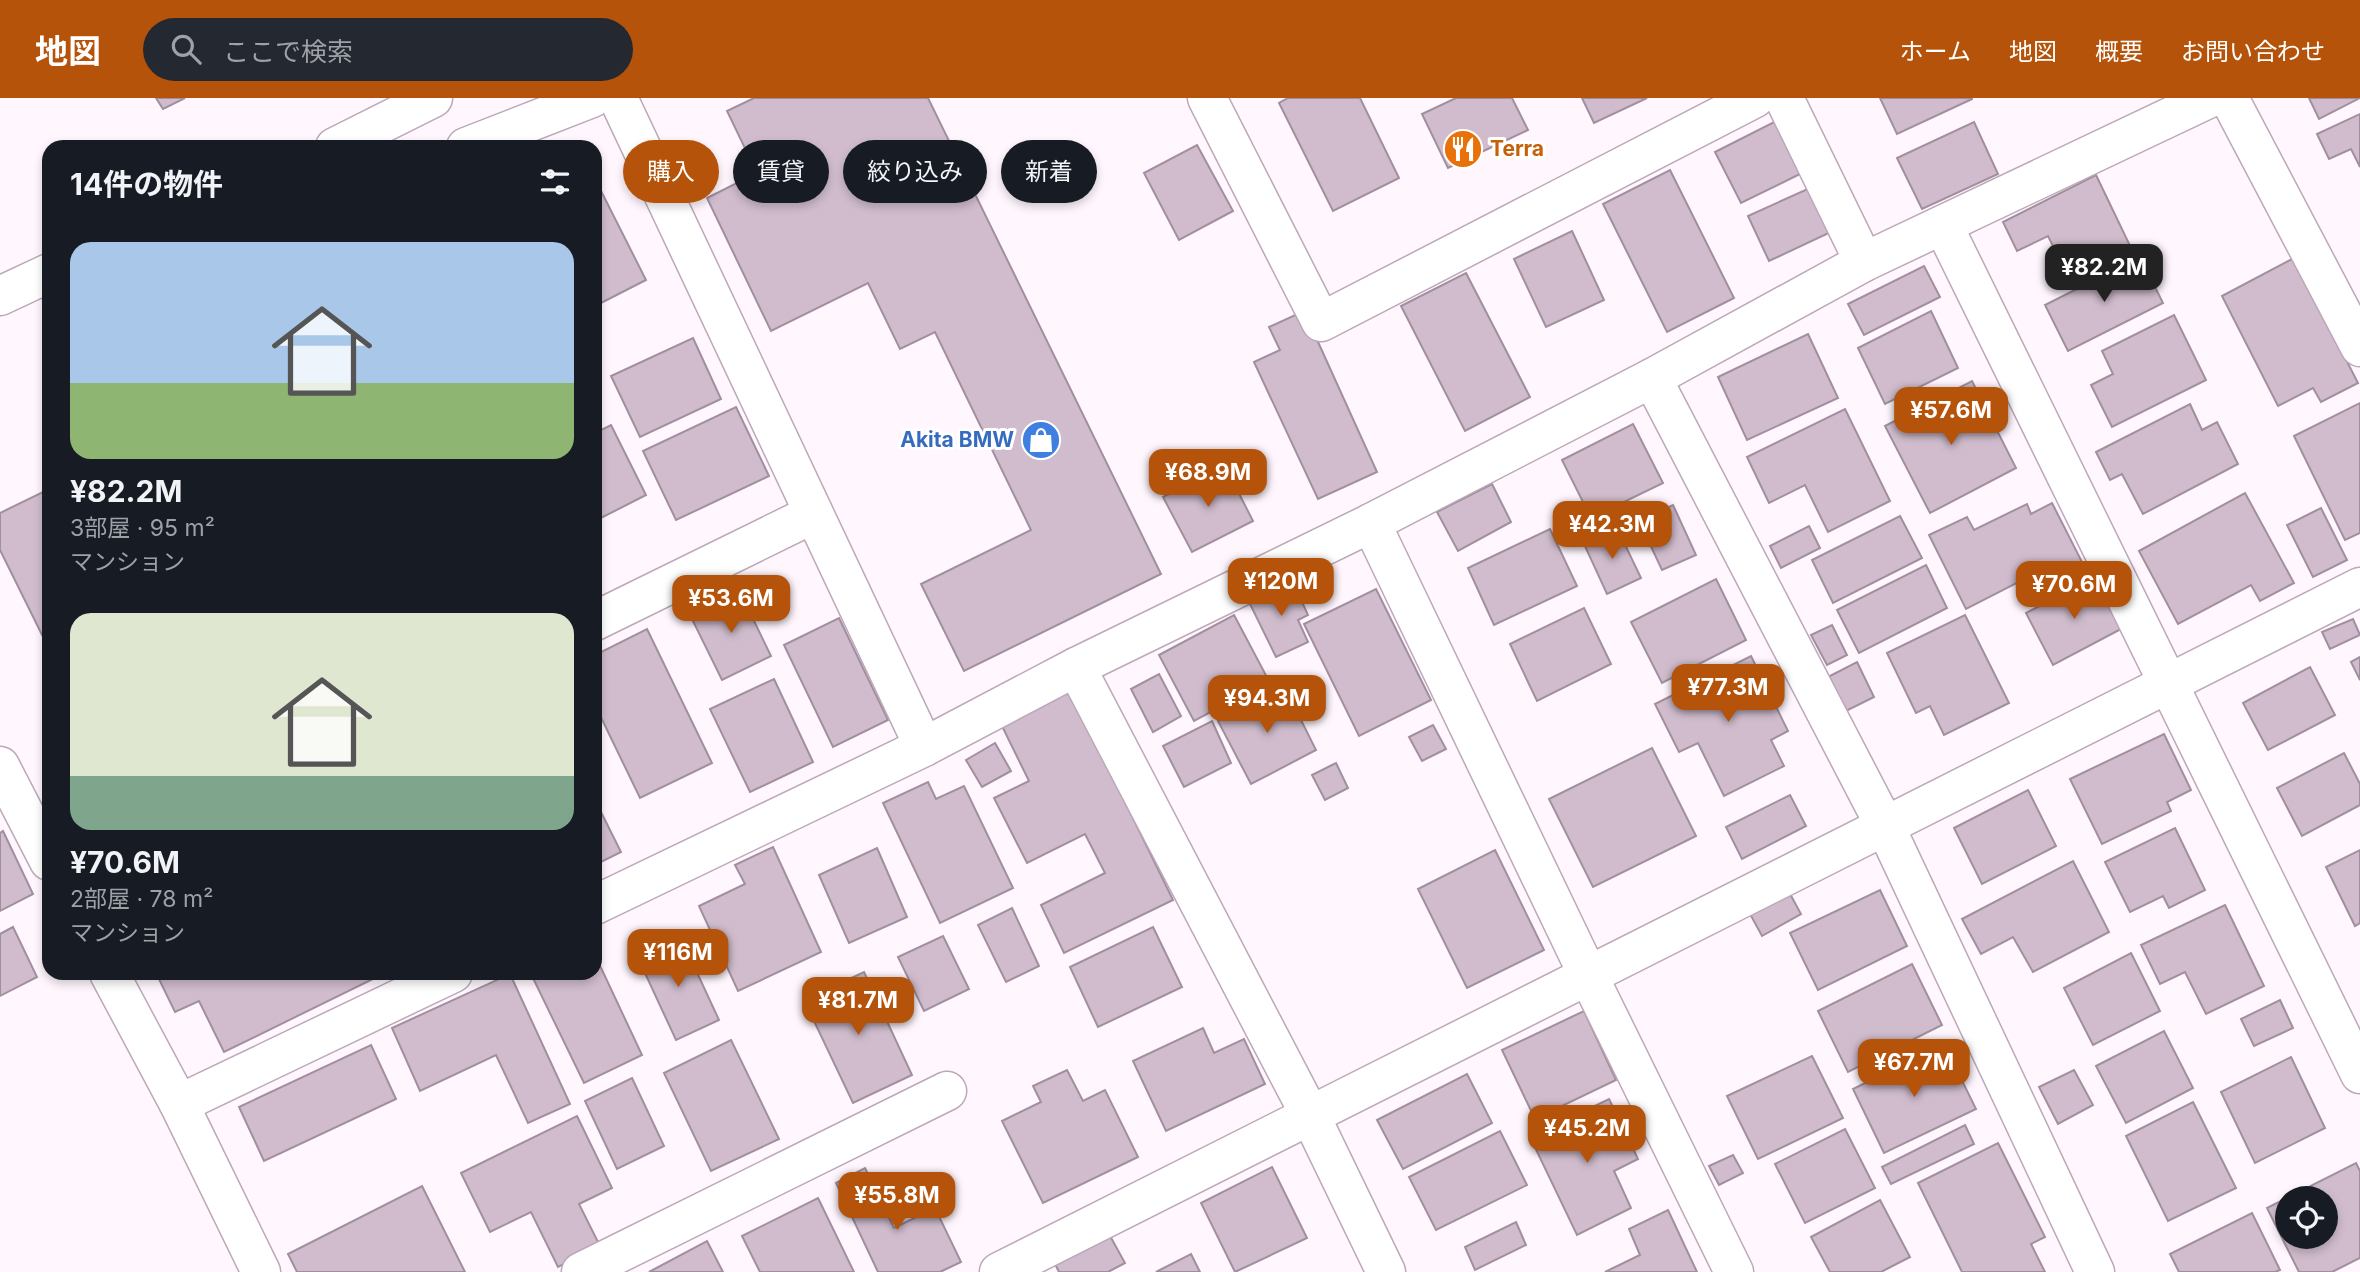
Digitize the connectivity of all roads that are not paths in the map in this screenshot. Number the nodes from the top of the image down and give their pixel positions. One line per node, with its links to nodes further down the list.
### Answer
1 (433, 98): 9 (main road)
2 (592, 98): 10 (main road)
3 (618, 98): 17 (main road)
4 (1207, 98): 5 (main road)
5 (1755, 98)
6 (1784, 98): 12 (main road)
7 (2210, 98): 11 (main road)
8 (2229, 98): 15 (main road)
9 (349, 140)
10 (484, 140)
11 (1942, 225): 12 (main road); 22 (main road)
12 (1864, 262): 16 (main road)
13 (42, 276): 14 (main road)
14 (0, 296)
15 (2360, 347)
16 (1653, 378): 18 (main road); 25 (main road)
17 (813, 514): 20 (main road); 23 (main road)
18 (1371, 523): 21 (main road); 28 (main road)
19 (2360, 587): 22 (main road)
20 (602, 618)
21 (1076, 667): 23 (main road); 34 (main road)
22 (2167, 684): 25 (main road); 31 (main road)
23 (924, 747): 27 (main road)
24 (0, 766): 26 (main road)
25 (1885, 826): 28 (main road); 40 (main road)
26 (42, 847)
27 (602, 902)
28 (1588, 975): 34 (main road); 39 (main road)
29 (113, 980): 33 (main road)
30 (438, 980): 33 (main road)
31 (2360, 1074)
32 (947, 1091): 37 (main road)
33 (179, 1104): 36 (main road)
34 (1310, 1115): 35 (main road); 38 (main road)
35 (1018, 1268)
36 (261, 1272)
37 (581, 1272)
38 (1387, 1272)
39 (1734, 1272)
40 (2095, 1272)

